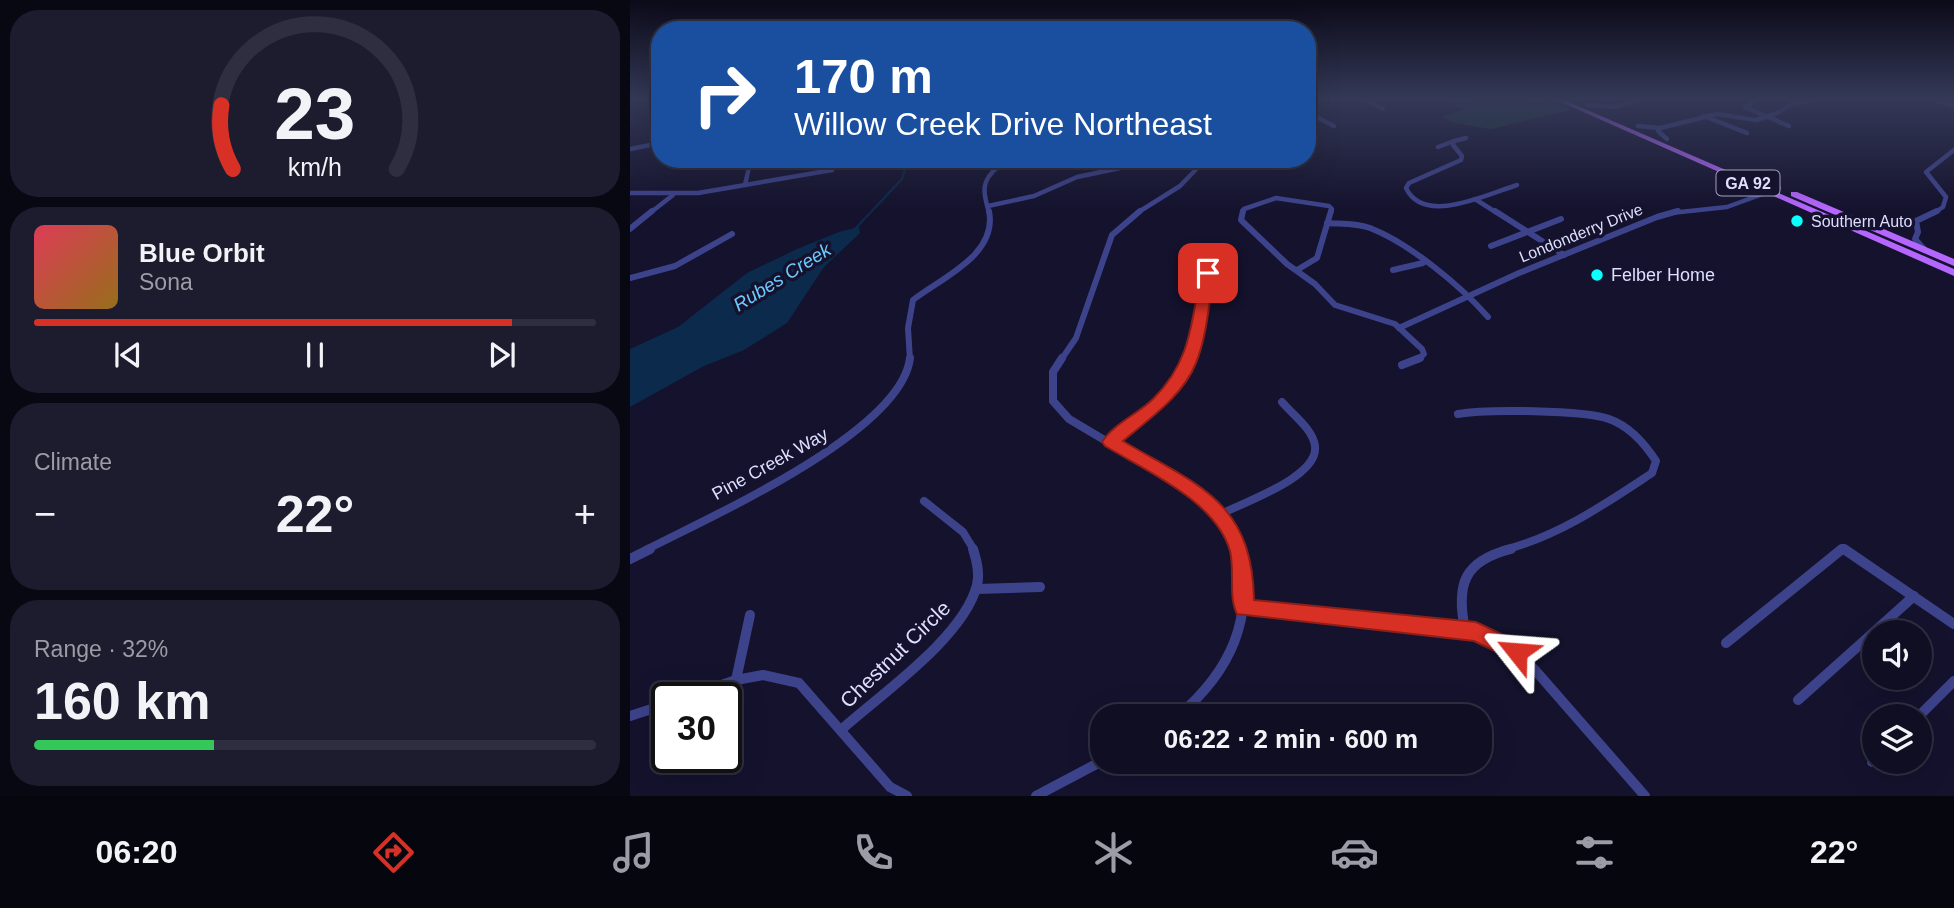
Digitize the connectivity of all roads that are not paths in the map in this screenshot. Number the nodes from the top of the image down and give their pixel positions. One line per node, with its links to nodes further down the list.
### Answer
1 (1641, 136): 19 (main road, GA 92)
2 (1661, 136): 5 (main road, GA 92)
3 (1664, 136): 5 (street)
4 (1466, 138): 6 (street)
5 (1667, 139): 18 (main road, GA 92)
6 (1454, 141): 8 (street); 22 (street)
7 (651, 145): 9 (street)
8 (1438, 147)
9 (630, 149)
10 (1954, 149): 30 (street)
11 (749, 168): 16 (street)
12 (832, 168): 16 (street)
13 (996, 168): 23 (street, Pine Creek Way)
14 (1116, 168): 23 (street)
15 (1197, 168): 47 (street)
16 (745, 185): 21 (street)
17 (1517, 185): 22 (street)
18 (1779, 187): 19 (street, Londonderry Drive); 29 (main road, GA 92)
19 (1768, 192): 33 (street, Londonderry Drive); 39 (main road, GA 92)
20 (630, 193): 21 (street)
21 (674, 195): 26 (street)
22 (1475, 199): 27 (street)
23 (988, 206): 50 (street, Pine Creek Way)
24 (1561, 219): 27 (street)
25 (1327, 223): 35 (street); 36 (street); 36 (street)
26 (630, 229)
27 (1528, 231): 31 (street); 33 (street)
28 (732, 234): 40 (street)
29 (1889, 235): 30 (street); 32 (main road, GA 92)
30 (1914, 237): 32 (street)
31 (1491, 246)
32 (1927, 251): 34 (main road, GA 92)
33 (1564, 255): 41 (street, Londonderry Drive)
34 (1953, 262)
35 (1423, 263): 37 (street); 41 (street)
36 (1297, 270): 43 (street)
37 (1393, 270)
38 (1208, 273): 47 (street)
39 (1954, 273)
40 (630, 278)
41 (1468, 296): 42 (street); 43 (street, Londonderry Drive)
42 (1488, 317)
43 (1399, 328): 44 (street)
44 (1402, 365)
45 (1282, 402): 49 (street)
46 (1458, 414): 58 (street)
47 (1111, 442): 49 (street)
48 (925, 501): 52 (street, Chestnut Circle)
49 (1221, 514): 54 (street)
50 (630, 559)
51 (1040, 587): 52 (street)
52 (977, 589): 69 (street, Chestnut Circle)
53 (1914, 596): 56 (street); 57 (street); 59 (street)
54 (1244, 608): 58 (street); 65 (street)
55 (750, 615): 61 (street)
56 (1887, 620)
57 (1954, 624)
58 (1465, 630): 73 (street)
59 (1726, 643)
60 (1862, 643): 64 (street)
61 (736, 680): 63 (street); 69 (street)
62 (1954, 681): 66 (street)
63 (730, 682)
64 (1798, 700)
65 (1193, 704)
66 (1931, 704)
67 (651, 709): 68 (street)
68 (630, 716)
69 (842, 729): 71 (street)
70 (1090, 767): 72 (street)
71 (907, 796)
72 (1036, 796)
73 (1644, 796)

